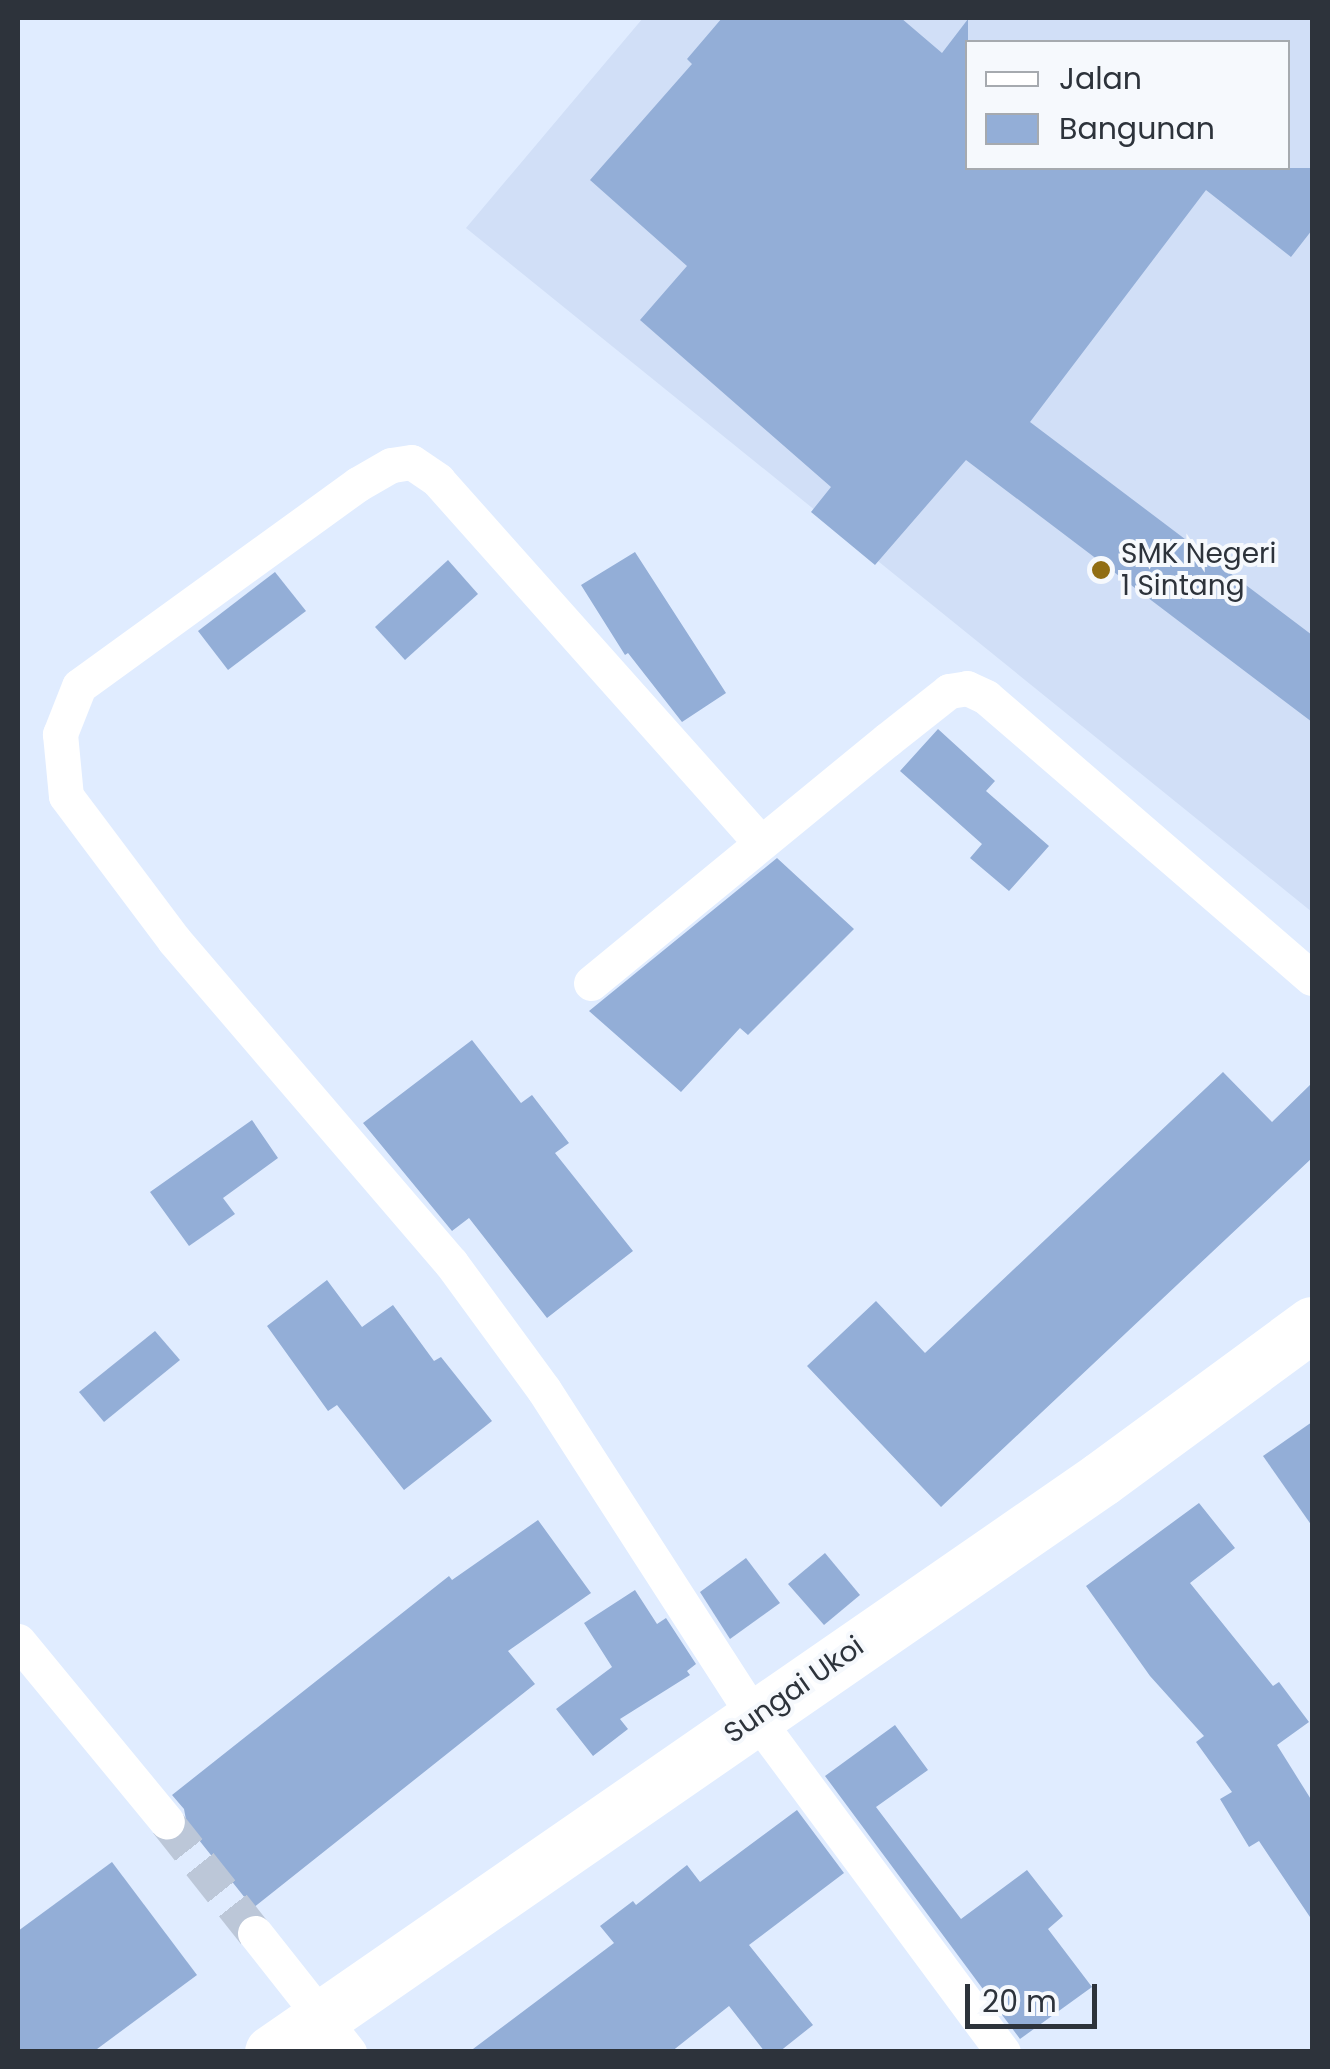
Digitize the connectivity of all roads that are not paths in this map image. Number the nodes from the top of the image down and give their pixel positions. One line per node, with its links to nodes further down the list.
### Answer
1 (762, 843): 2 (street); 3 (street); 6 (street)
2 (1312, 978)
3 (590, 983)
4 (1312, 1324): 6 (highway, Sungai Ukoi)
5 (18, 1640): 7 (street)
6 (756, 1717): 9 (highway, Sungai Ukoi); 11 (street)
7 (167, 1822)
8 (255, 1933): 9 (street)
9 (335, 2034): 10 (highway, Sungai Ukoi)
10 (272, 2052)
11 (1003, 2052)

